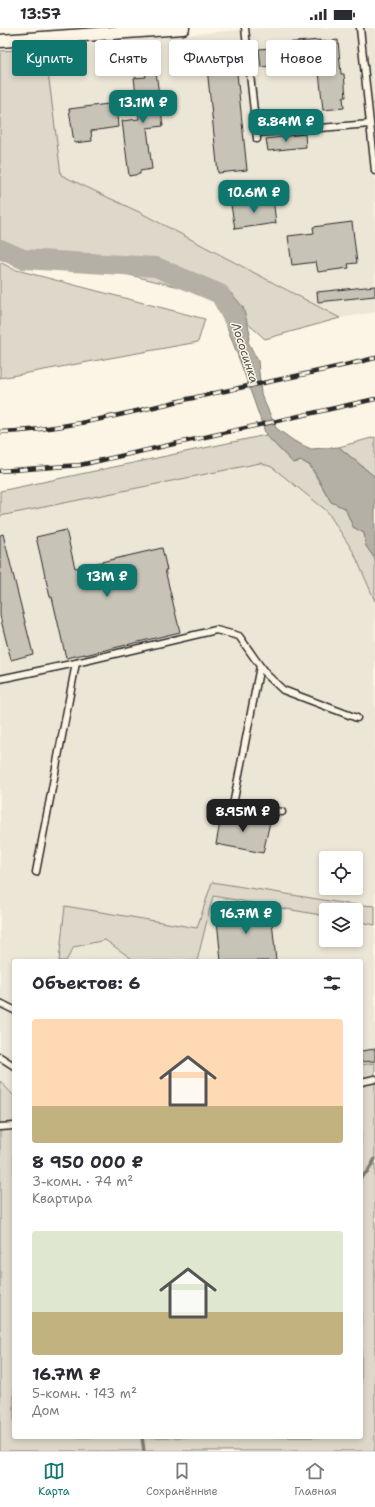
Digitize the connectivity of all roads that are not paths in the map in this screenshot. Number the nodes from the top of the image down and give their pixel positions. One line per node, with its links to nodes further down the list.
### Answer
1 (183, 28): 4 (street)
2 (245, 28): 6 (lane)
3 (360, 28): 6 (lane)
4 (141, 30): 5 (street)
5 (0, 41)
6 (370, 124): 7 (lane)
7 (373, 133): 8 (lane)
8 (375, 171)
9 (76, 663): 10 (lane); 11 (lane); 14 (lane)
10 (260, 666): 12 (lane); 13 (lane)
11 (0, 679)
12 (357, 718)
13 (282, 812)
14 (36, 872)
15 (0, 1003): 16 (lane)
16 (12, 1009)
17 (0, 1057): 18 (lane)
18 (12, 1065)
19 (375, 1079): 20 (lane)
20 (363, 1082)
21 (12, 1126): 22 (lane)
22 (0, 1127)

